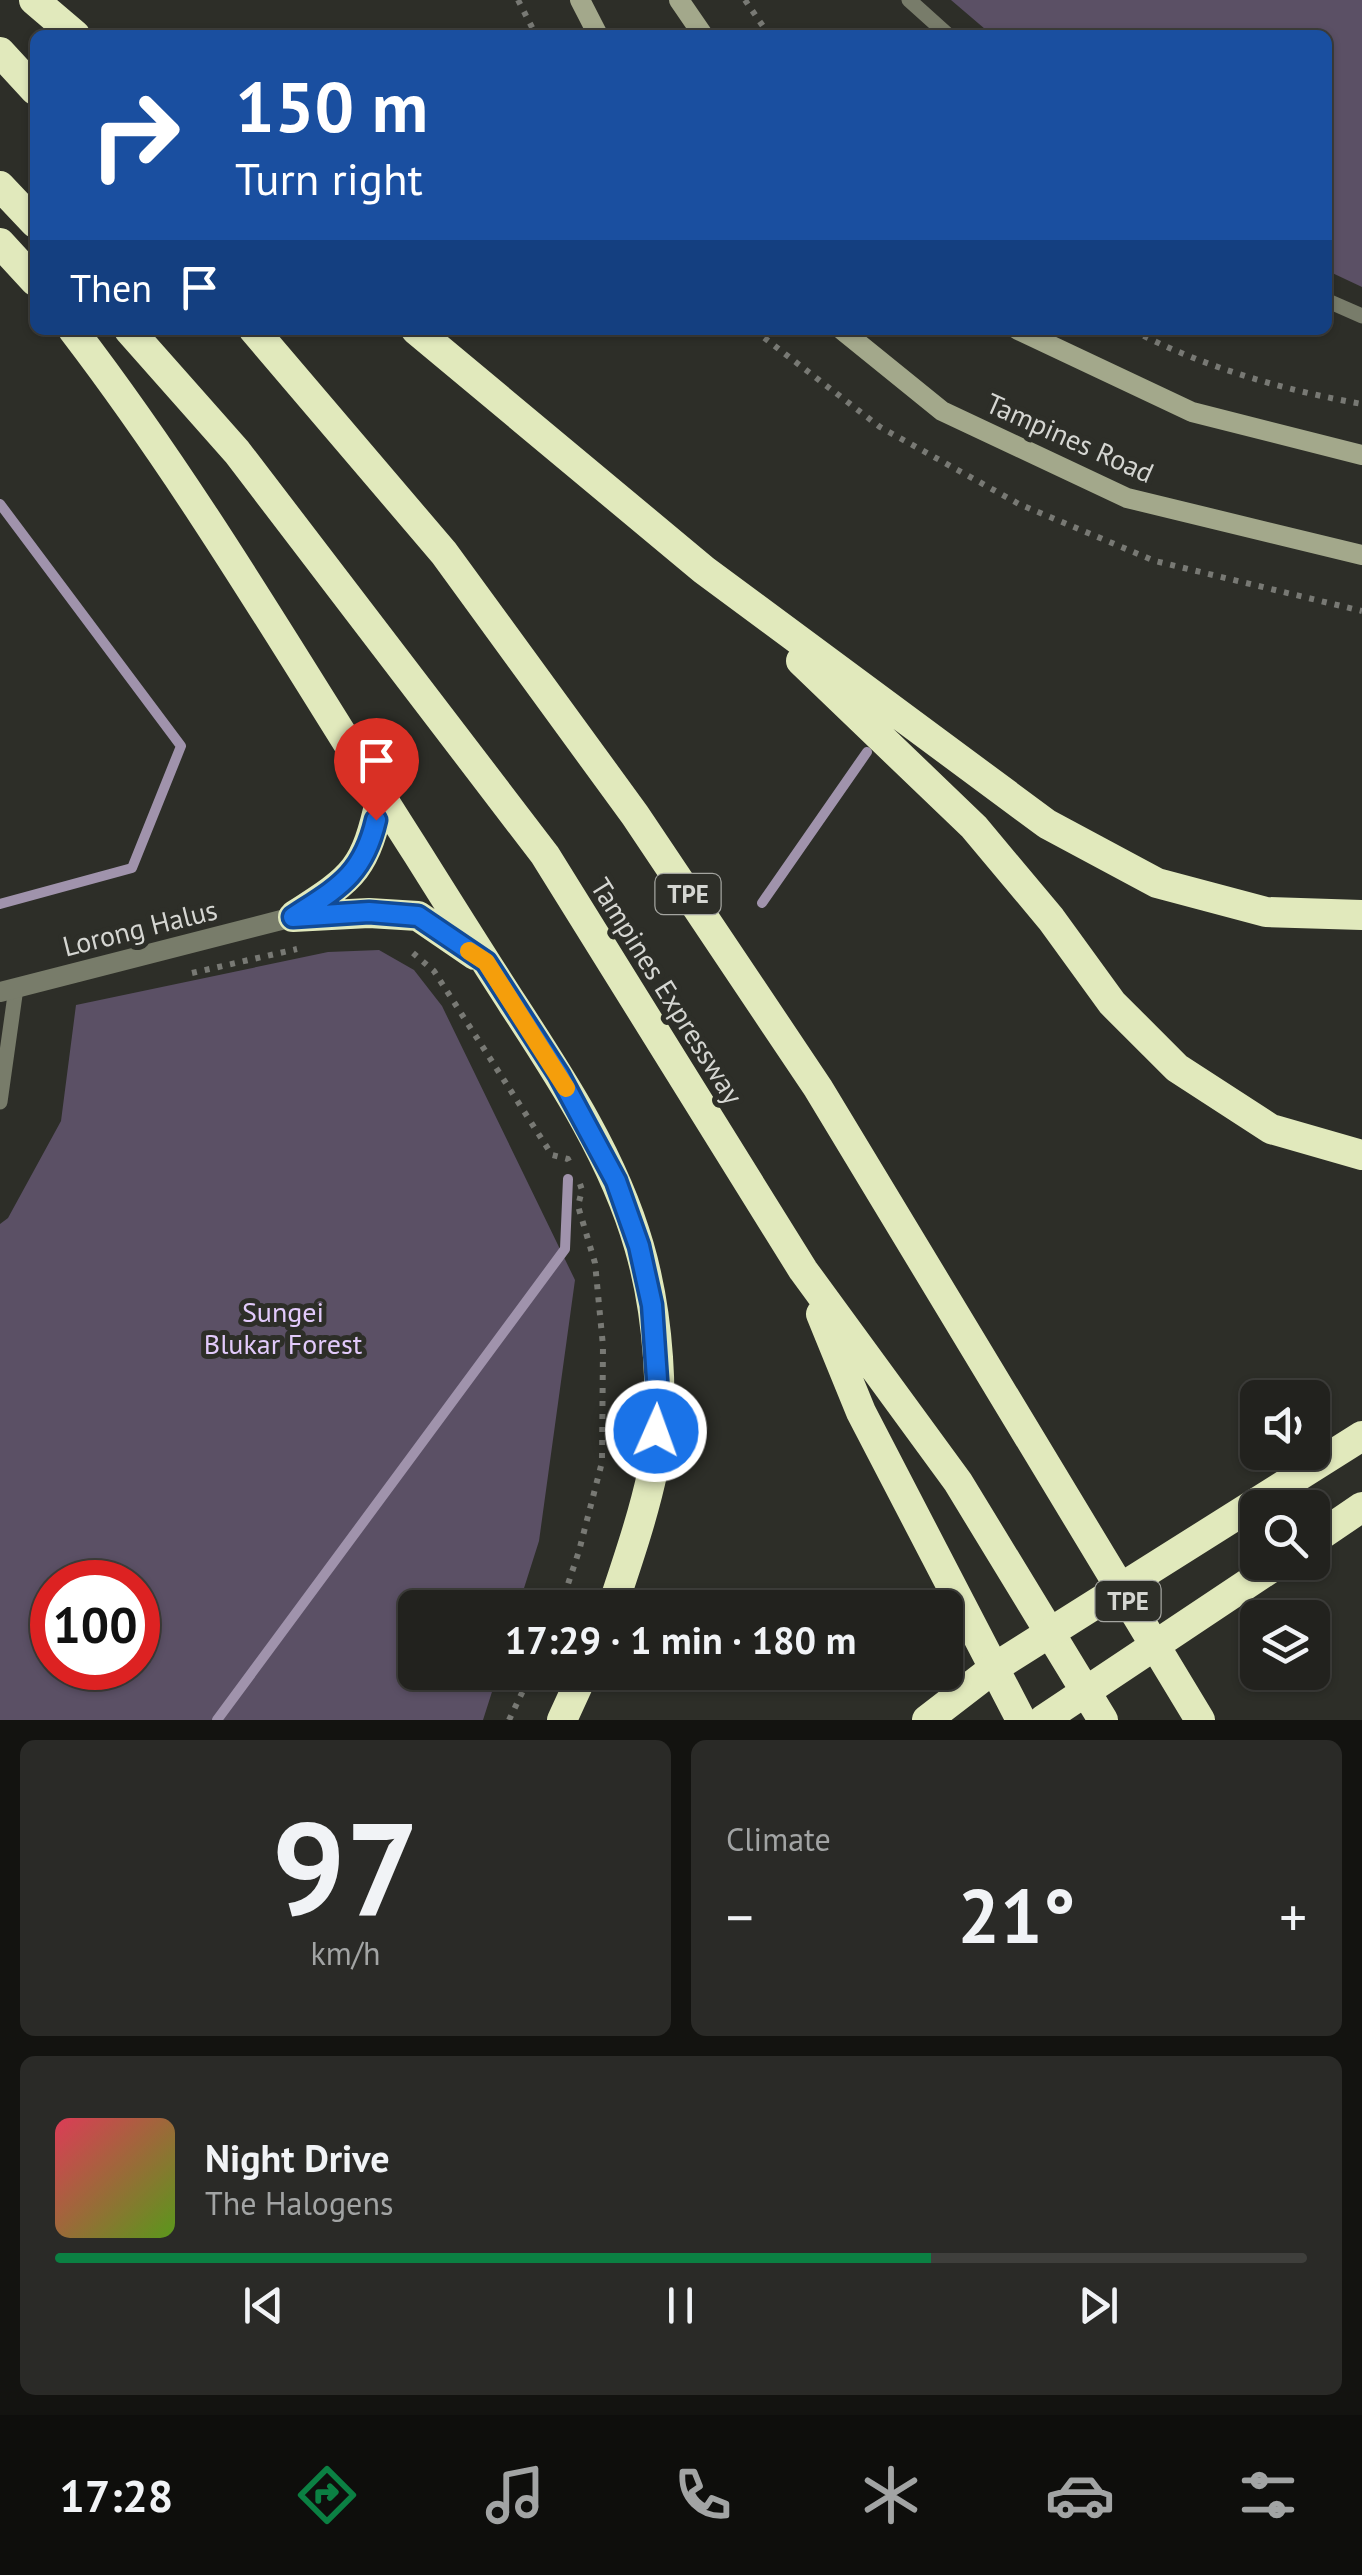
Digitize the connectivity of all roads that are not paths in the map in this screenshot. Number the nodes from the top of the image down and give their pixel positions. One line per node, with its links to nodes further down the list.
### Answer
1 (34, 0): 5 (highway)
2 (580, 0): 6 (main road)
3 (679, 0): 7 (main road)
4 (909, 0): 8 (lane)
5 (69, 30)
6 (595, 30)
7 (700, 30)
8 (942, 30)
9 (0, 52): 10 (highway)
10 (30, 85)
11 (0, 186): 12 (highway)
12 (30, 219)
13 (0, 243): 14 (highway)
14 (30, 276)
15 (1332, 303): 16 (lane)
16 (1362, 316)
17 (77, 335): 26 (highway)
18 (133, 335): 33 (highway, Tampines Expressway)
19 (258, 335): 45 (highway, TPE)
20 (422, 335): 25 (highway)
21 (848, 335): 24 (main road, Tampines Road)
22 (1029, 335): 23 (main road)
23 (1362, 456)
24 (1362, 554)
25 (704, 570): 27 (highway); 32 (highway)
26 (380, 797): 28 (highway); 29 (highway)
27 (1362, 915)
28 (293, 917): 29 (highway); 30 (street, Lorong Halus)
29 (486, 962): 38 (highway)
30 (8, 990): 31 (lane)
31 (0, 1102)
32 (1362, 1154)
33 (803, 1270): 42 (highway); 44 (highway, Tampines Expressway)
34 (1362, 1436): 41 (highway, bridge)
35 (1362, 1507): 36 (highway)
36 (1330, 1528)
37 (1253, 1580): 43 (highway, bridge)
38 (618, 1590)
39 (576, 1690): 40 (highway)
40 (562, 1720)
41 (927, 1720)
42 (1022, 1720)
43 (1043, 1720)
44 (1103, 1720)
45 (1200, 1720)

